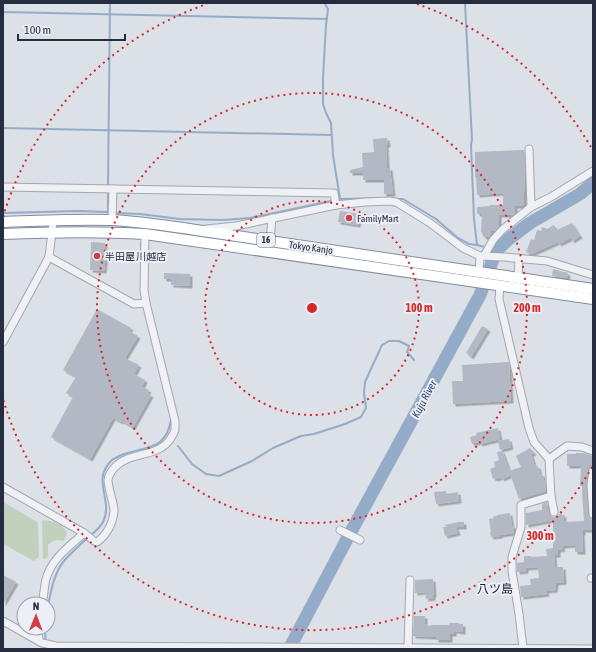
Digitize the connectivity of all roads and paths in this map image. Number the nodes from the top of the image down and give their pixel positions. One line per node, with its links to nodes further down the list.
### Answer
1 (529, 149): 6 (street)
2 (593, 171): 6 (street)
3 (3, 187): 4 (street)
4 (113, 188): 5 (street); 9 (street)
5 (336, 205): 7 (street); 16 (street)
6 (530, 207): 16 (street)
7 (272, 218): 11 (street); 15 (street)
8 (53, 220): 9 (highway, Tokyo Kanjo / 16); 10 (highway, Tokyo Kanjo / 16); 12 (street)
9 (112, 220): 11 (highway, Tokyo Kanjo / 16)
10 (3, 222)
11 (196, 230): 15 (highway, Tokyo Kanjo / 16)
12 (52, 232): 13 (highway, Tokyo Kanjo / 16); 14 (highway, Tokyo Kanjo / 16); 17 (street)
13 (3, 234)
14 (145, 234): 20 (highway, Tokyo Kanjo / 16); 25 (street)
15 (270, 241): 20 (highway, Tokyo Kanjo / 16)
16 (482, 256): 18 (street); 20 (street)
17 (49, 257): 25 (street); 26 (street)
18 (520, 258): 19 (street); 21 (street)
19 (593, 275)
20 (478, 277): 21 (highway, Tokyo Kanjo / 16); 22 (highway, Tokyo Kanjo / 16)
21 (518, 278): 23 (highway, Tokyo Kanjo / 16)
22 (500, 285): 24 (highway, Tokyo Kanjo / 16); 28 (street)
23 (593, 289)
24 (593, 299)
25 (144, 303): 35 (street)
26 (3, 342)
27 (593, 451): 28 (street)
28 (549, 459): 31 (street)
29 (593, 470): 33 (street)
30 (3, 487): 35 (street)
31 (551, 496): 32 (street); 43 (street)
32 (554, 512)
33 (593, 514)
34 (340, 530): 36 (street)
35 (87, 535): 38 (street)
36 (360, 540)
37 (410, 580): 42 (street)
38 (43, 596)
39 (3, 621): 41 (street)
40 (39, 636): 41 (street)
41 (40, 642): 42 (street)
42 (408, 648): 43 (street)
43 (523, 648): 44 (street)
44 (593, 649)

